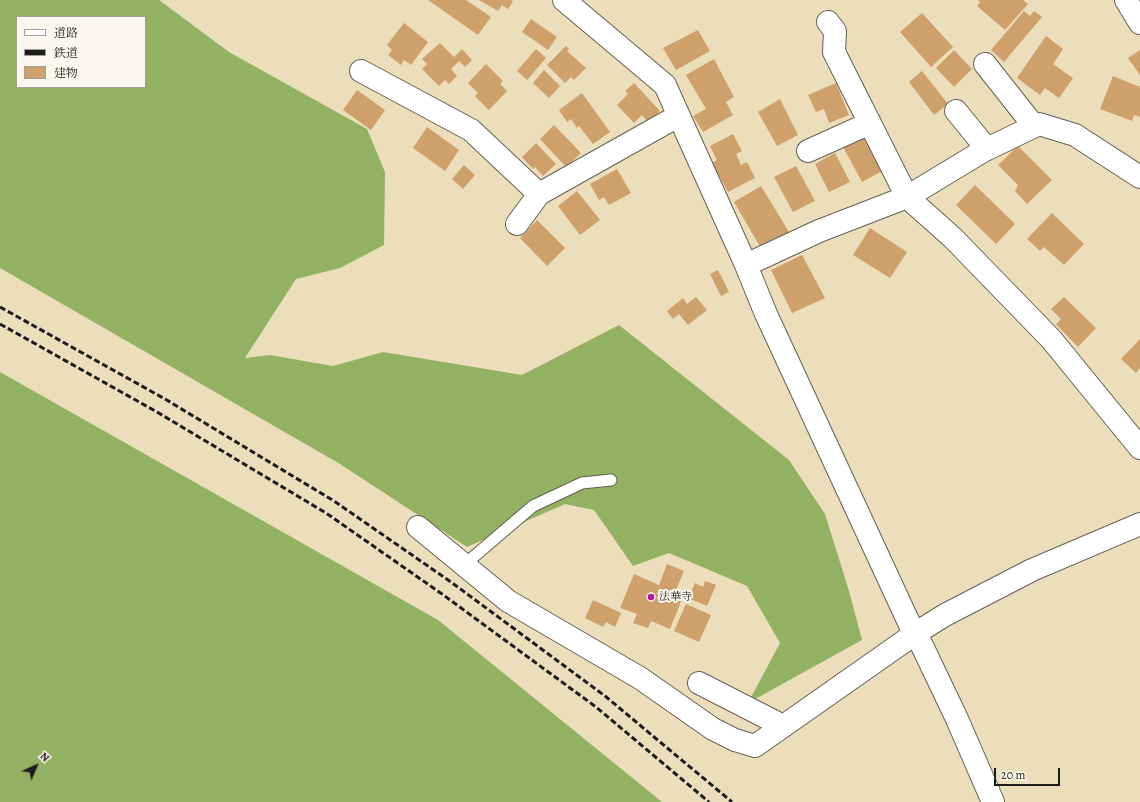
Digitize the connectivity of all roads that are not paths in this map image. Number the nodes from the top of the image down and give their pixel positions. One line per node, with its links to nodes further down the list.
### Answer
1 (564, 0): 8 (street)
2 (1126, 0): 4 (street)
3 (828, 22): 9 (street)
4 (1140, 23)
5 (985, 64): 10 (street)
6 (361, 71): 14 (street)
7 (956, 111): 11 (street)
8 (678, 116): 14 (street); 17 (street)
9 (870, 123): 12 (street); 15 (street)
10 (1034, 126): 11 (street); 13 (street)
11 (987, 149): 15 (street)
12 (808, 151)
13 (1140, 177)
14 (539, 194): 16 (street)
15 (907, 197): 17 (street); 18 (street)
16 (518, 224)
17 (746, 265): 23 (street)
18 (1140, 448)
19 (611, 480): 22 (lane)
20 (1140, 524): 23 (street)
21 (418, 528): 22 (street)
22 (464, 565): 25 (street)
23 (916, 633): 25 (street); 26 (street)
24 (699, 683): 25 (street)
25 (783, 726)
26 (993, 802)

